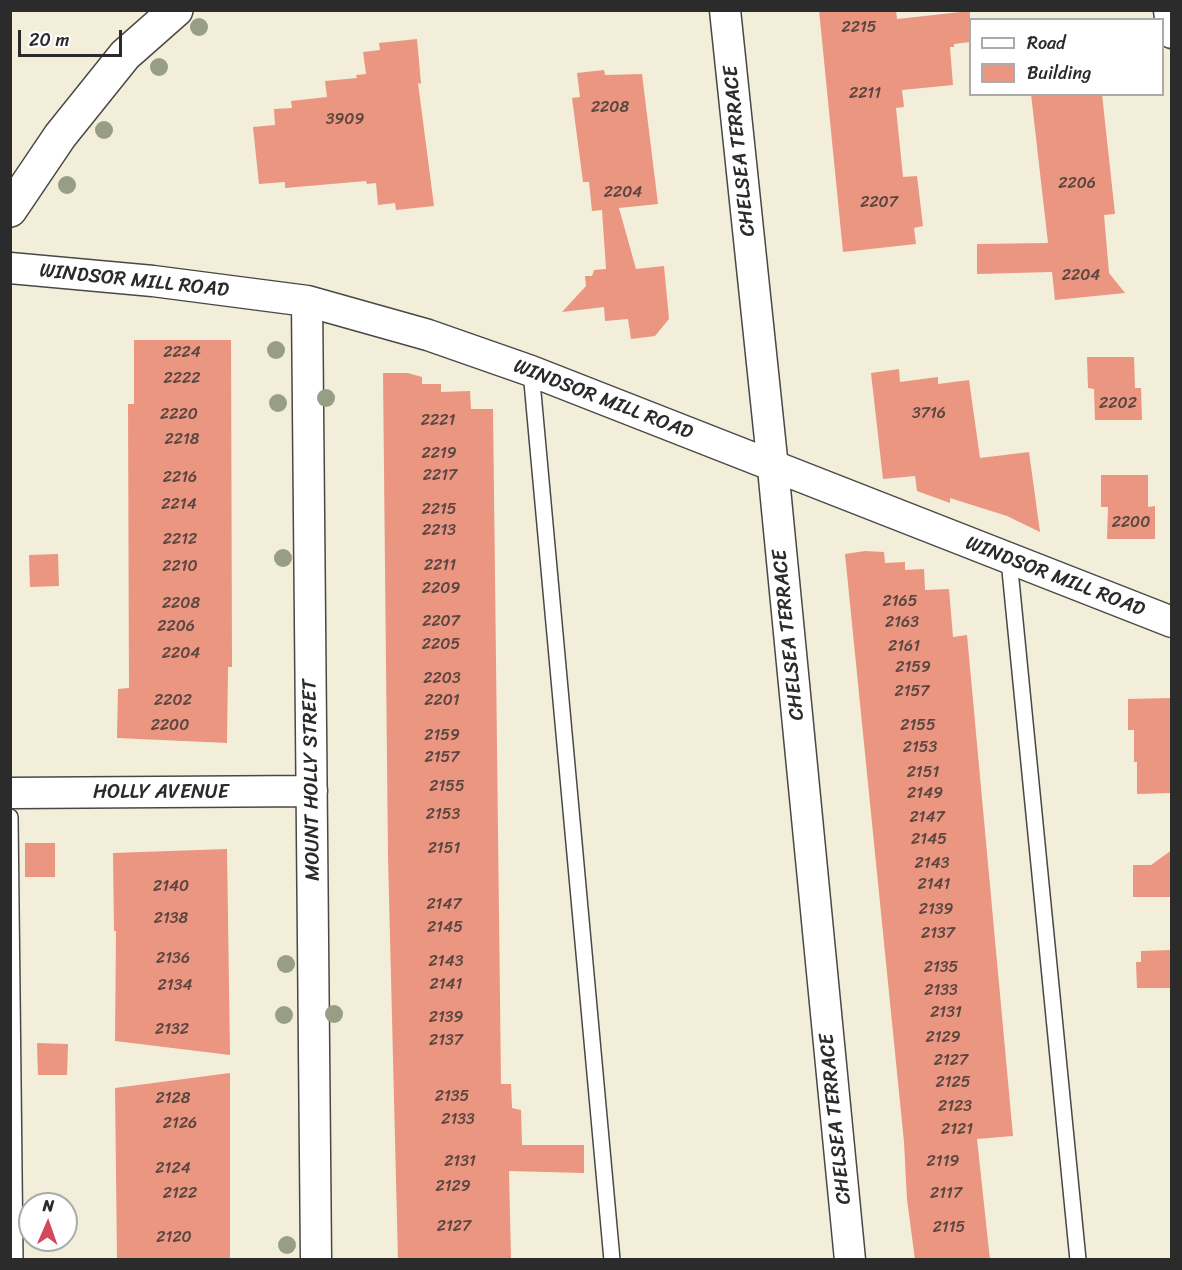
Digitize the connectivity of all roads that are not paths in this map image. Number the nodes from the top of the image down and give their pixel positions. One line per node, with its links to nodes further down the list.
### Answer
1 (176, 10): 5 (main road)
2 (725, 10): 9 (street, CHELSEA TERRACE)
3 (1169, 10): 4 (street)
4 (1172, 33)
5 (10, 210)
6 (10, 268): 7 (street, WINDSOR MILL ROAD)
7 (307, 300): 8 (street, WINDSOR MILL ROAD); 12 (street, MOUNT HOLLY STREET)
8 (531, 371): 9 (street, WINDSOR MILL ROAD); 17 (lane)
9 (773, 468): 10 (street, WINDSOR MILL ROAD); 18 (street, CHELSEA TERRACE)
10 (1009, 560): 11 (street, WINDSOR MILL ROAD); 19 (lane)
11 (1172, 622)
12 (312, 791): 13 (street, HOLLY AVENUE); 16 (street, MOUNT HOLLY STREET)
13 (10, 793)
14 (10, 817): 15 (lane)
15 (15, 1260)
16 (315, 1260)
17 (612, 1260)
18 (850, 1260)
19 (1078, 1260)

